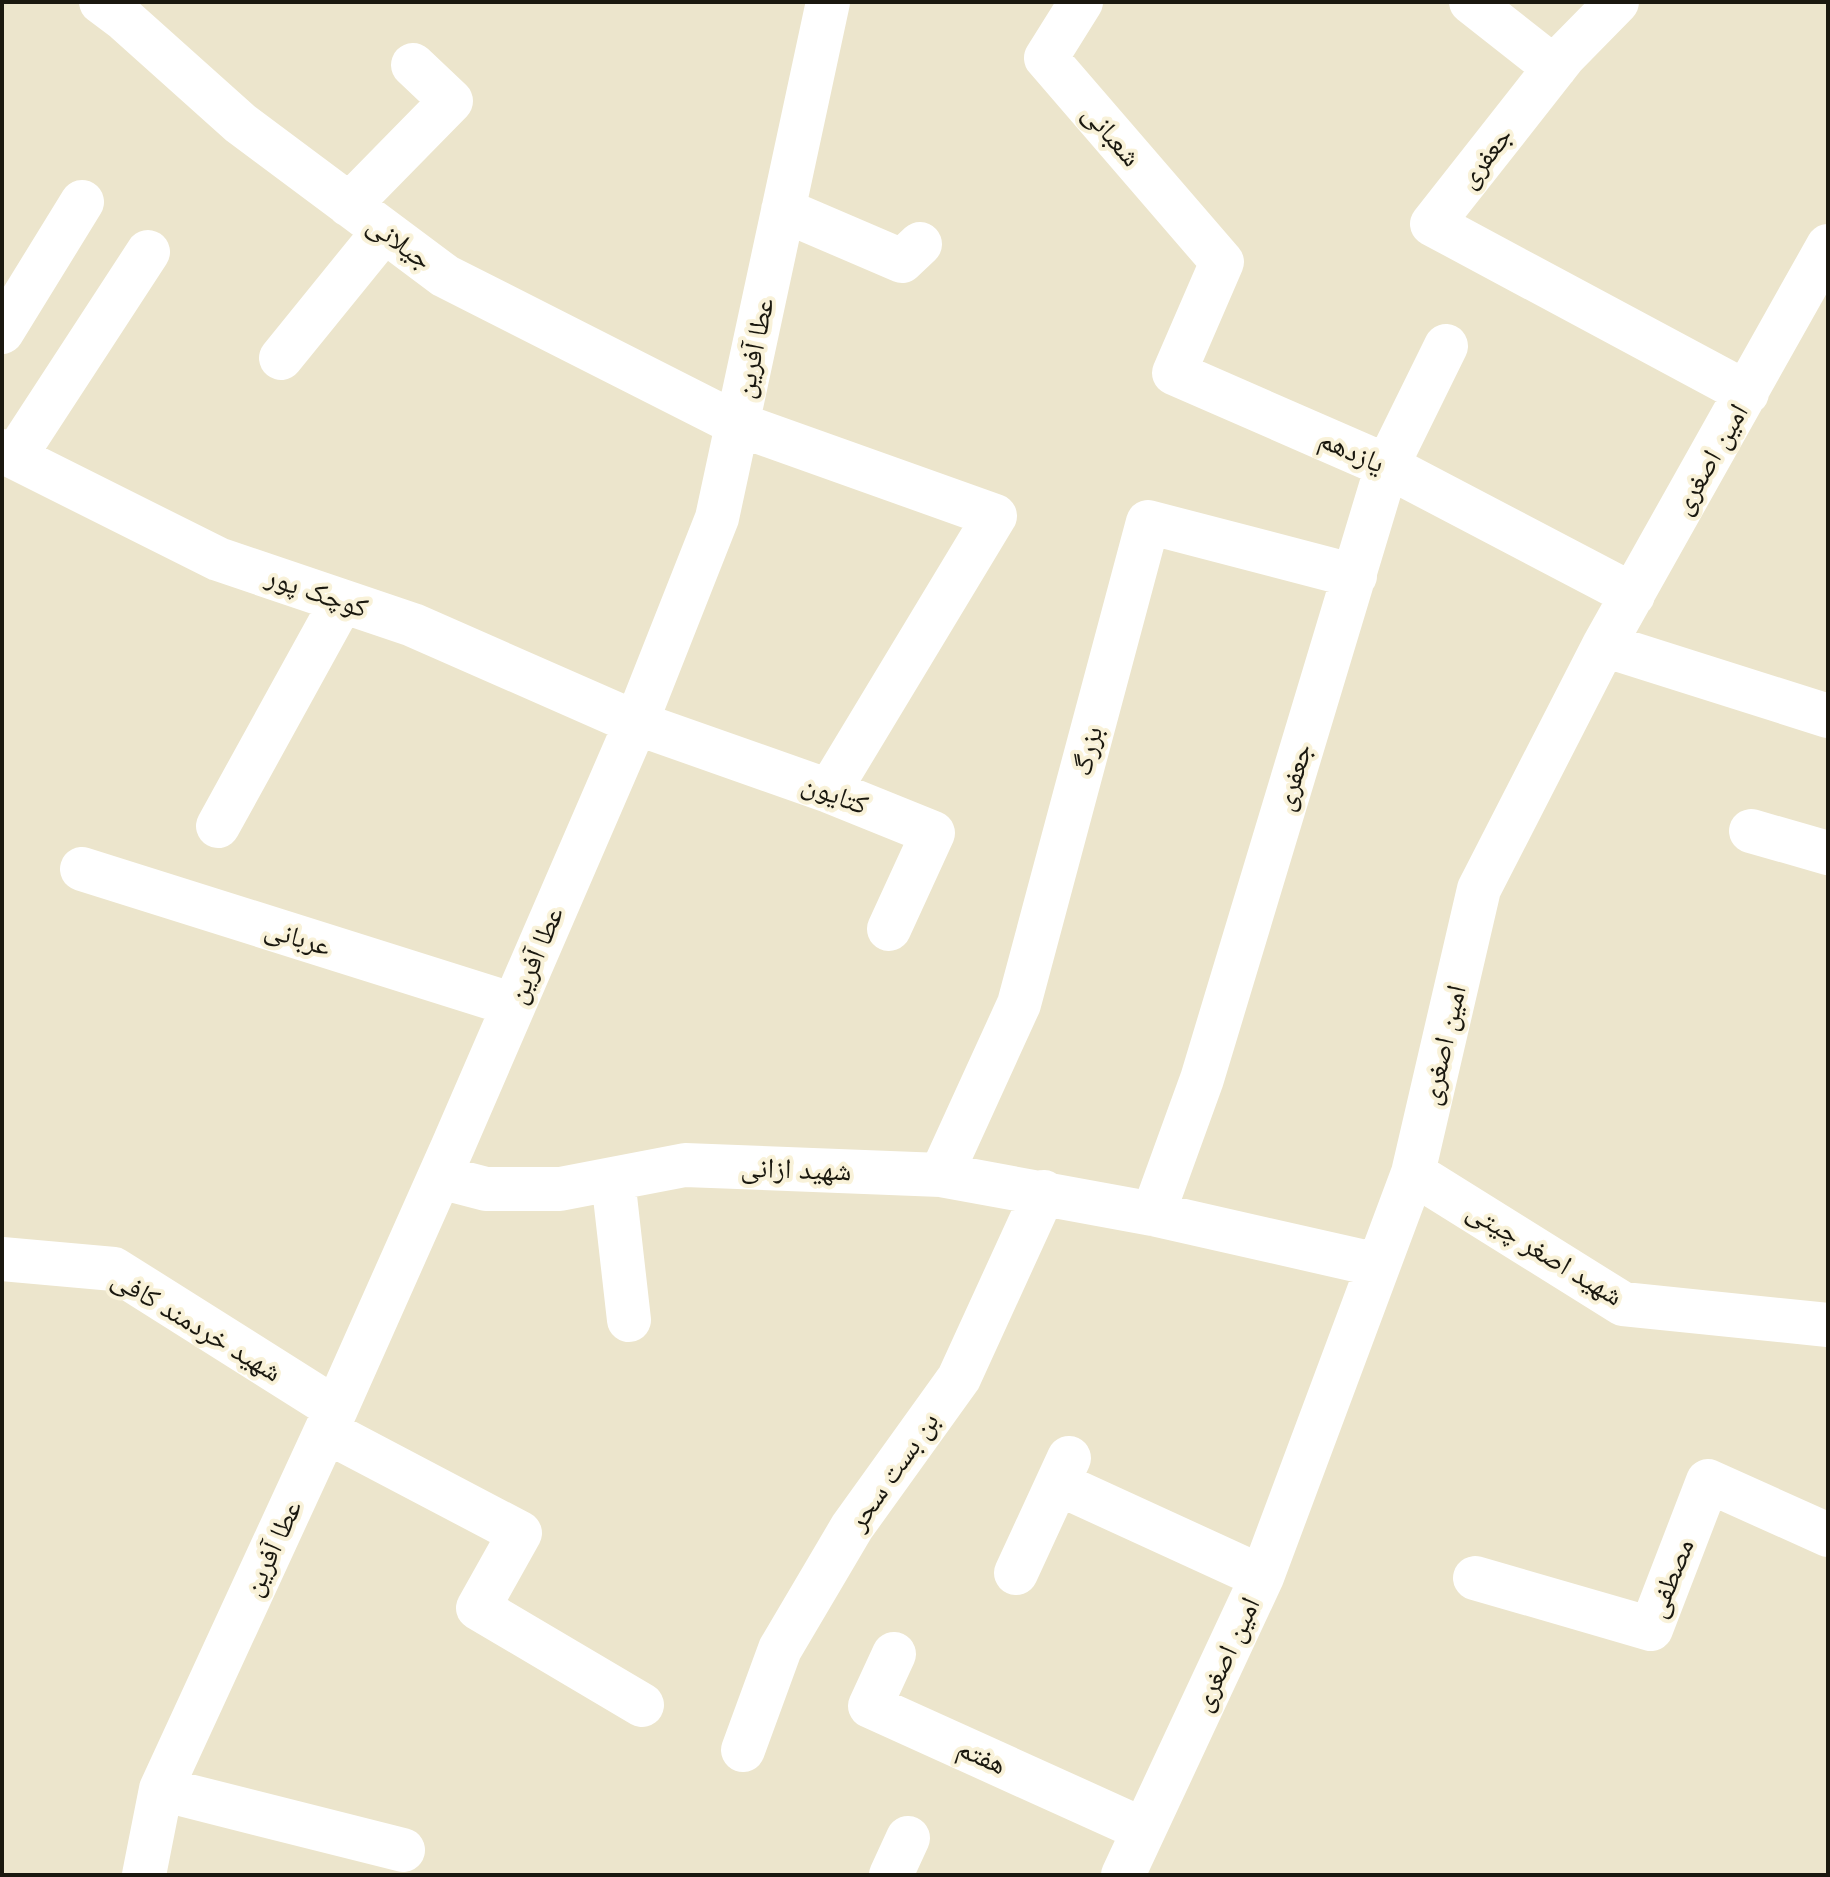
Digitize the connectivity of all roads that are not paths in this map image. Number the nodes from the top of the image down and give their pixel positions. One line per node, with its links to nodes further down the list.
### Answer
1 (828, 2): 10 (street, عطا آفرین)
2 (1081, 2): 15 (street, شعبانی)
3 (1471, 2): 7 (street)
4 (1617, 2): 7 (street, جعفری)
5 (121, 8): 9 (street, جیلانی)
6 (413, 65): 9 (street)
7 (1555, 68): 19 (street, جعفری)
8 (82, 202): 16 (street)
9 (349, 205): 11 (street, جیلانی)
10 (783, 210): 12 (street); 20 (street, عطا آفرین)
11 (384, 231): 18 (street); 20 (street, جیلانی)
12 (920, 244)
13 (1828, 246): 19 (street, امین اصغری)
14 (148, 252): 21 (street)
15 (1222, 262): 22 (street, یازدهم)
16 (2, 332)
17 (1446, 346): 22 (street, جعفری)
18 (281, 358)
19 (1747, 393): 24 (street, امین اصغری)
20 (737, 424): 28 (street, عطا آفرین); 29 (street)
21 (8, 453): 25 (street, کوچک پور)
22 (1387, 466): 23 (street, جعفری); 24 (street, یازدهم)
23 (1355, 576): 37 (street, بزرگ); 41 (street, جعفری)
24 (1633, 595): 26 (street, امین اصغری)
25 (342, 601): 28 (street, کوچک پور); 30 (street)
26 (1604, 645): 27 (street); 36 (street, امین اصغری)
27 (1828, 716)
28 (636, 723): 29 (street, کتایون); 35 (street, عطا آفرین)
29 (829, 791): 34 (street, کتایون)
30 (218, 826)
31 (1751, 831): 32 (street)
32 (1828, 853)
33 (82, 869): 35 (street, عربانی)
34 (889, 929)
35 (514, 1005): 38 (street, عطا آفرین)
36 (1413, 1173): 43 (street, امین اصغری); 45 (street, شهید اصغر چیتی)
37 (941, 1175): 39 (street, شهید ازانی); 40 (street, شهید ازانی)
38 (440, 1177): 39 (street, شهید ازانی); 46 (street, عطا آفرین)
39 (613, 1179): 44 (street)
40 (1044, 1192): 41 (street, شهید ازانی); 53 (street, بن بست سحر)
41 (1153, 1214): 43 (street, شهید ازانی)
42 (2, 1259): 46 (street, شهید خردمند کافی)
43 (1378, 1265): 49 (street, امین اصغری)
44 (629, 1320)
45 (1828, 1325)
46 (331, 1420): 52 (street, شهید خردمند کافی); 54 (street, عطا آفرین)
47 (1828, 1535): 50 (street, مصطفی)
48 (1016, 1573): 49 (street)
49 (1262, 1577): 55 (street, امین اصغری)
50 (1475, 1578)
51 (894, 1654): 55 (street, هفتم)
52 (642, 1705)
53 (743, 1750)
54 (161, 1789): 56 (street); 57 (street, عطا آفرین)
55 (1144, 1830): 58 (street, امین اصغری)
56 (403, 1850)
57 (144, 1875)
58 (1123, 1875)

